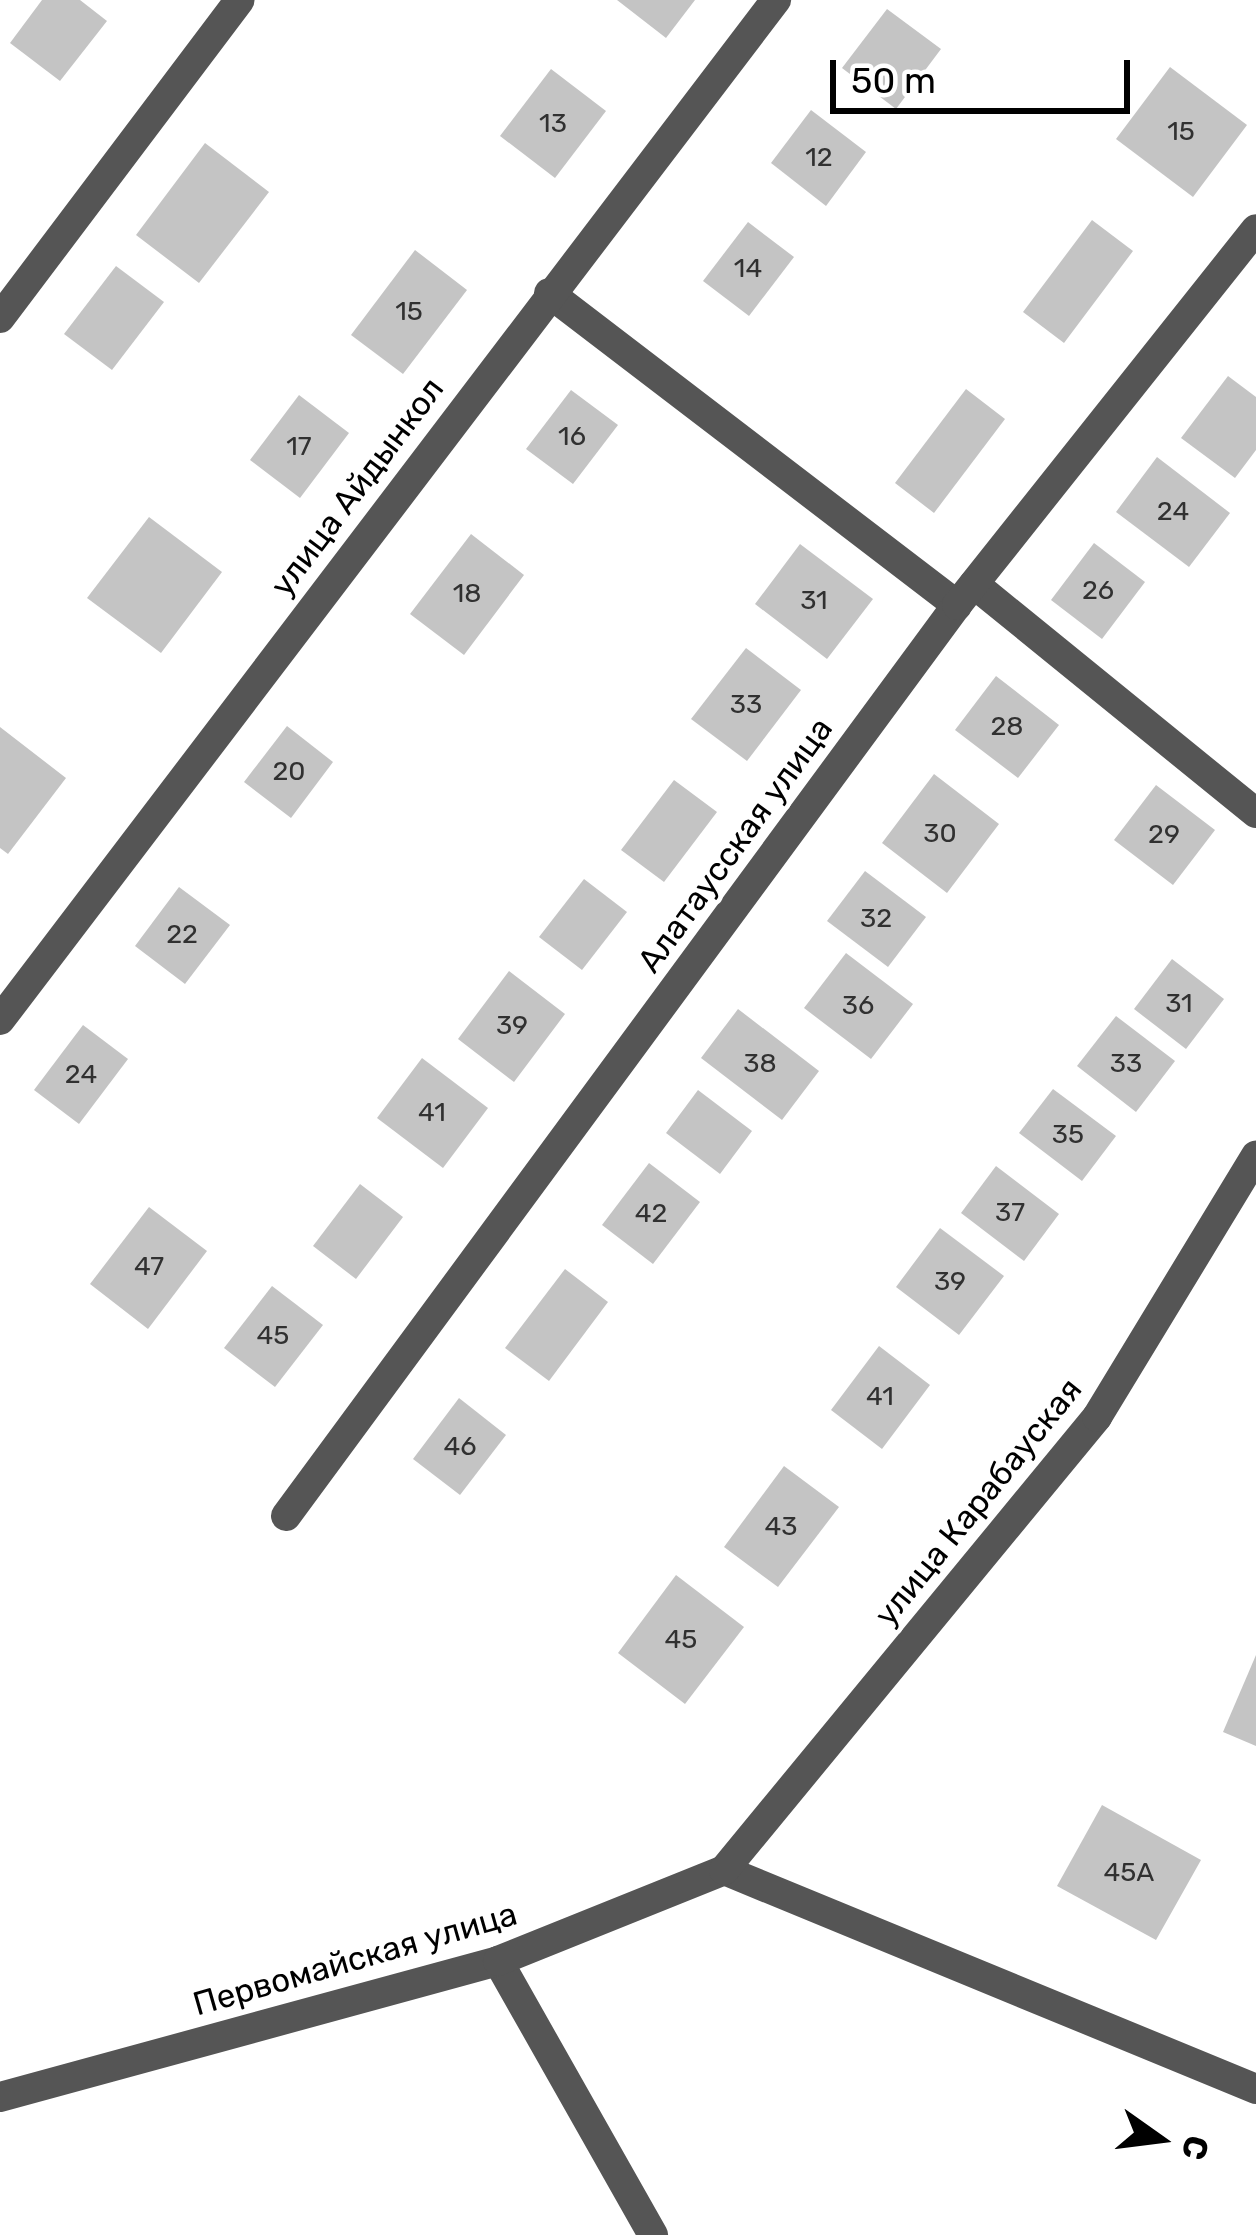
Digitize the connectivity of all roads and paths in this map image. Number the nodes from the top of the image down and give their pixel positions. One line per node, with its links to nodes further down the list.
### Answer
1 (239, 0): 5 (street)
2 (776, 0): 4 (street, улица Айдынкол)
3 (1256, 229): 6 (street, Алатаусская улица)
4 (549, 293): 6 (street); 8 (street, улица Айдынкол)
5 (0, 318)
6 (966, 594): 7 (street); 10 (street, Алатаусская улица)
7 (1256, 813)
8 (0, 1020)
9 (1256, 1156): 11 (street, улица Карабауская)
10 (286, 1516)
11 (724, 1870): 12 (street, Первомайская улица); 13 (street)
12 (498, 1960): 14 (street, Первомайская улица); 15 (street)
13 (1256, 2090)
14 (0, 2097)
15 (652, 2235)

